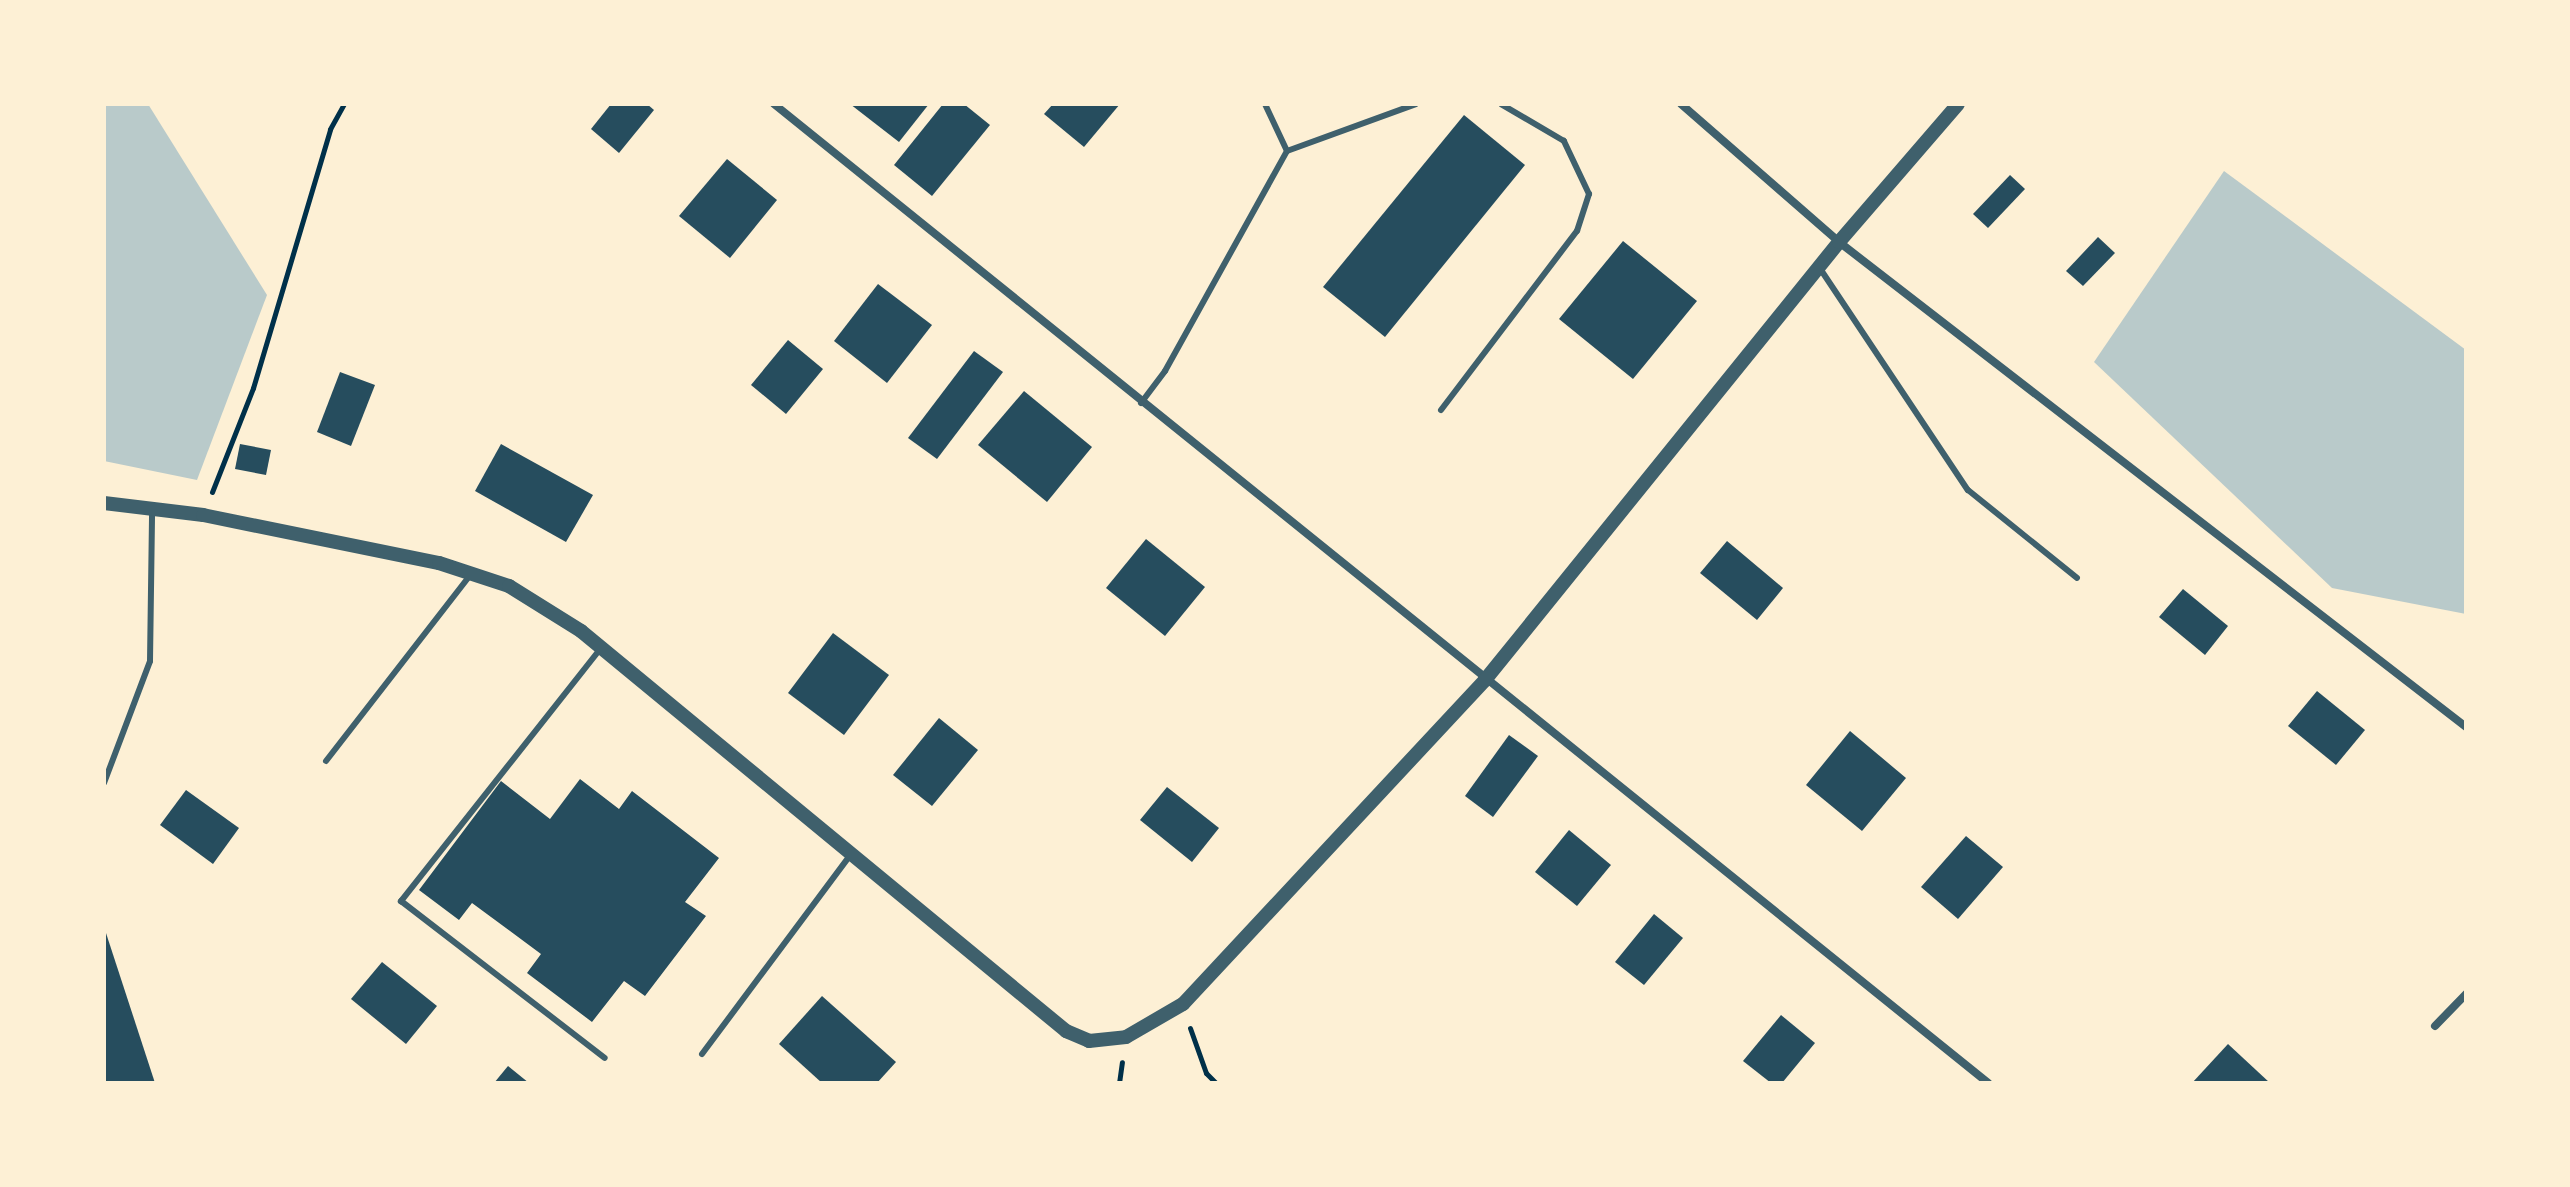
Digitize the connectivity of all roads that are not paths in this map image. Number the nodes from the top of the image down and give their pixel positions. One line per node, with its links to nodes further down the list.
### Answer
1 (774, 104): 10 (street)
2 (1265, 104): 7 (lane)
3 (1416, 104): 7 (lane)
4 (1501, 104): 11 (lane)
5 (1681, 104): 8 (street)
6 (1958, 104): 8 (street)
7 (1287, 151): 10 (lane)
8 (1839, 242): 9 (street); 18 (street)
9 (1819, 267): 15 (lane); 17 (street)
10 (1141, 403): 17 (street)
11 (1441, 410)
12 (104, 503): 13 (street)
13 (152, 509): 14 (street); 20 (lane)
14 (471, 574): 16 (street); 19 (lane)
15 (2077, 578)
16 (601, 648): 21 (street); 25 (lane)
17 (1485, 680): 21 (street); 26 (street)
18 (2466, 727)
19 (326, 761)
20 (104, 783)
21 (851, 854): 24 (lane)
22 (2466, 994): 23 (street)
23 (2435, 1026)
24 (702, 1054)
25 (605, 1058)
26 (1988, 1083)

